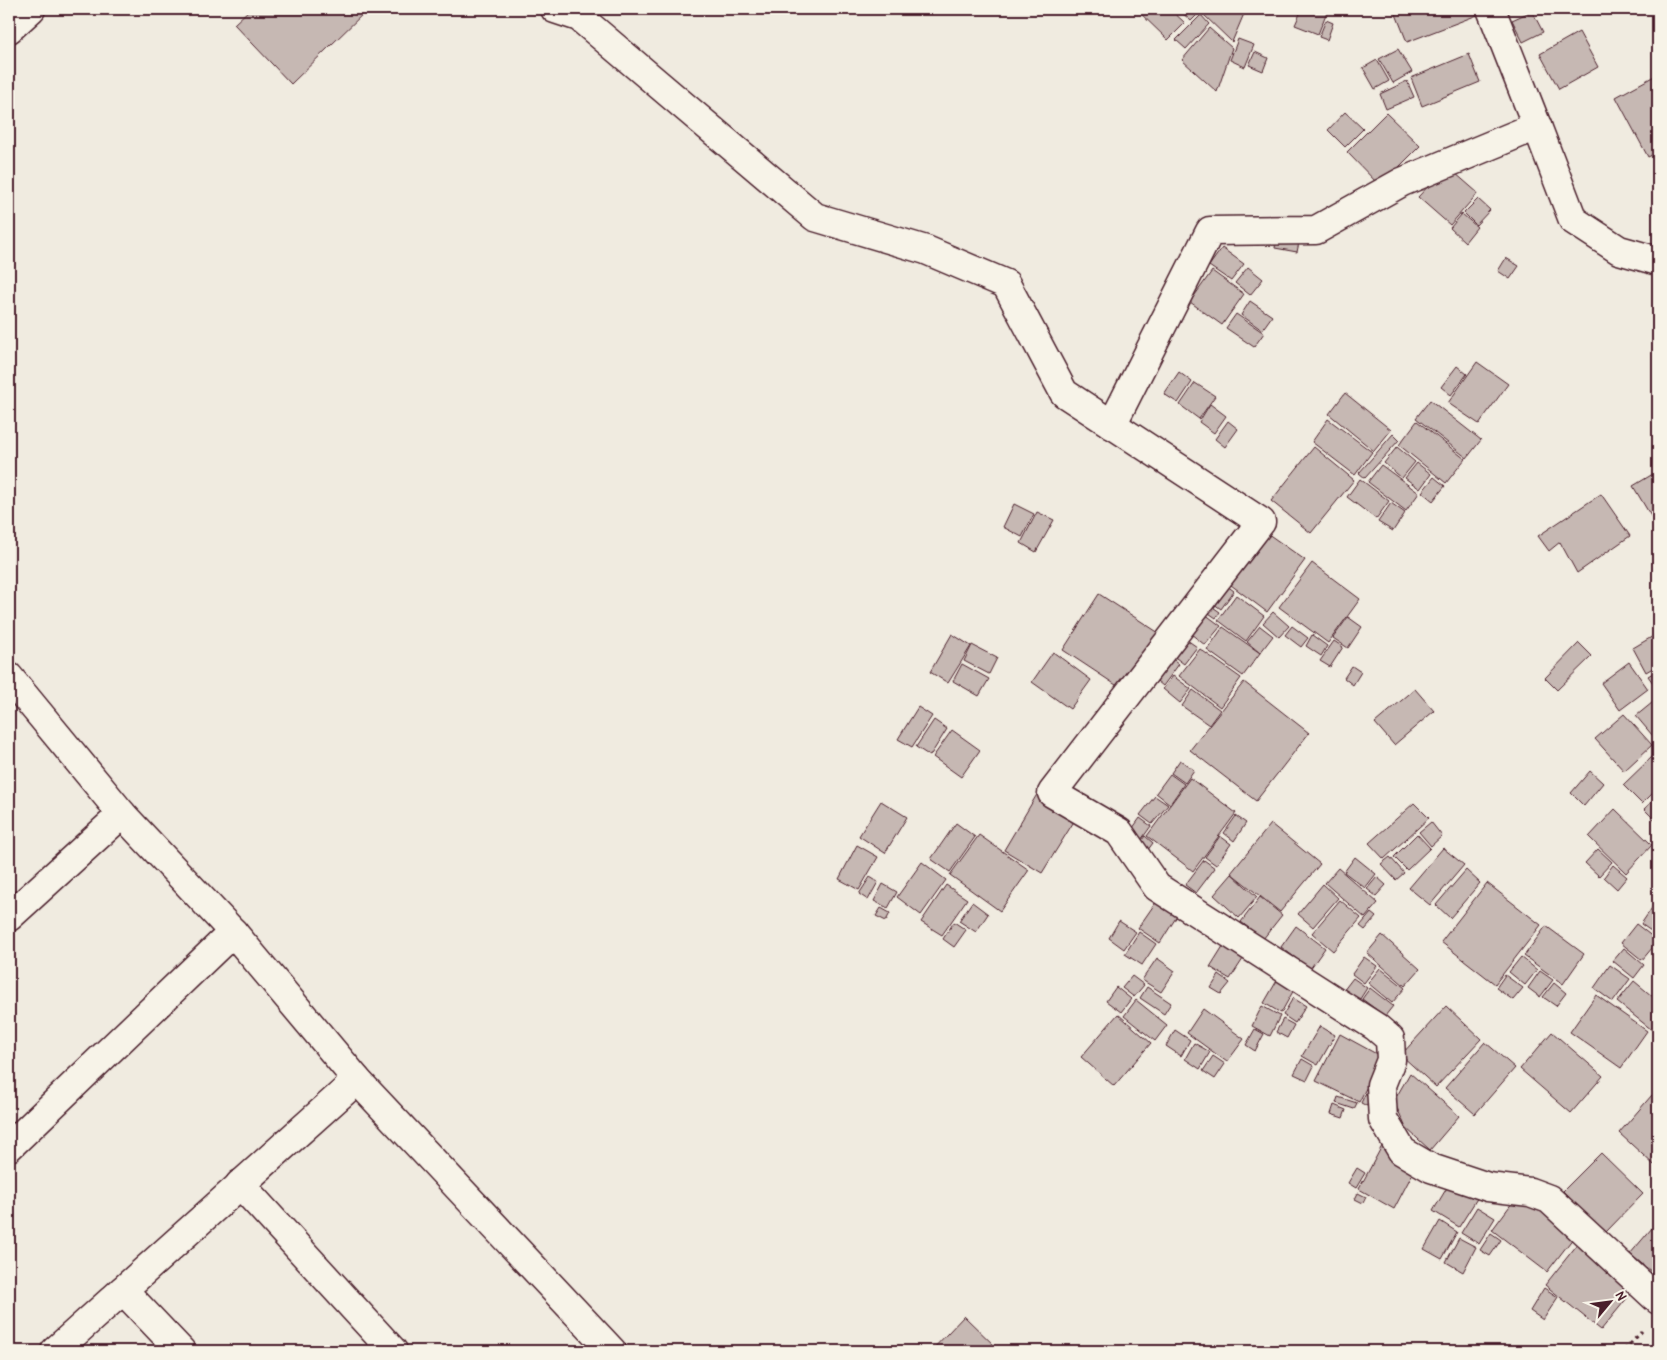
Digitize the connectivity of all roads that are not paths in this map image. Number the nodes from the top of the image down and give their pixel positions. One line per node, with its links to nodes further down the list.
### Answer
1 (31, 9): 4 (street)
2 (555, 9): 7 (street)
3 (1491, 9): 5 (street)
4 (9, 29)
5 (1537, 126): 6 (street); 7 (street)
6 (1658, 261)
7 (1112, 425): 16 (street)
8 (11, 683): 9 (street)
9 (122, 814): 10 (street); 11 (street)
10 (9, 917)
11 (233, 932): 12 (street); 13 (street)
12 (356, 1080): 14 (street); 20 (street)
13 (9, 1147)
14 (240, 1184): 15 (street); 19 (street)
15 (122, 1290): 17 (street); 18 (street)
16 (1658, 1300)
17 (55, 1351)
18 (181, 1351)
19 (393, 1351)
20 (612, 1351)

